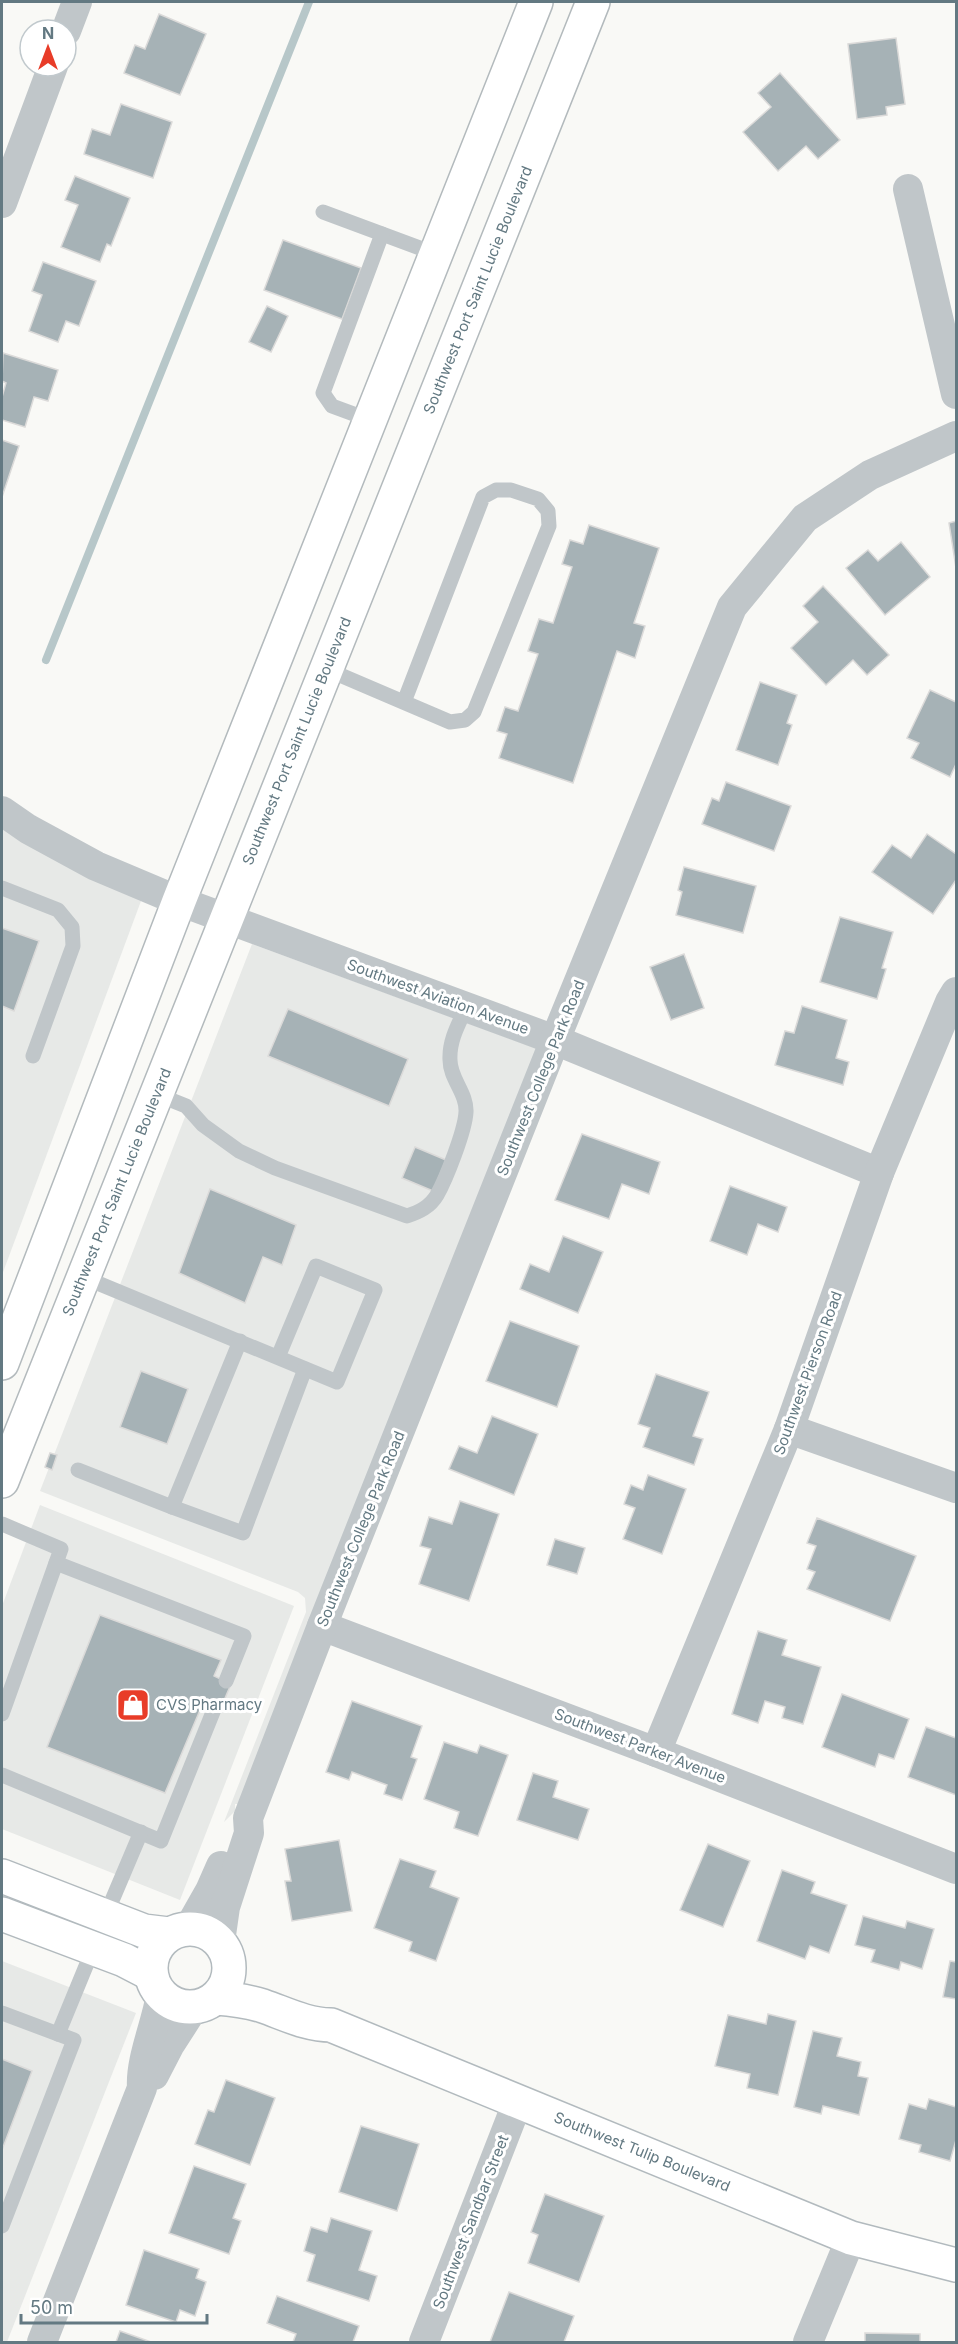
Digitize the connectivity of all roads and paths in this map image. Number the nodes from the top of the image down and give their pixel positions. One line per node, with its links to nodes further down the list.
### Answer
1 (77, 2): 4 (street)
2 (536, 2): 10 (main road)
3 (593, 2): 14 (main road, Southwest Port Saint Lucie Boulevard)
4 (71, 18)
5 (49, 78): 7 (street)
6 (908, 189): 11 (street)
7 (2, 203)
8 (323, 212): 9 (lane)
9 (382, 234): 10 (lane); 12 (lane)
10 (436, 254): 12 (main road)
11 (957, 394)
12 (370, 420): 18 (main road)
13 (957, 436): 22 (street, Southwest College Park Road)
14 (326, 669): 15 (lane); 19 (main road, Southwest Port Saint Lucie Boulevard)
15 (404, 702): 15 (lane)
16 (2, 811): 18 (street, Southwest Aviation Avenue)
17 (2, 888): 23 (lane)
18 (179, 902): 19 (street, Southwest Aviation Avenue); 28 (main road)
19 (226, 919): 21 (street, Southwest Aviation Avenue); 24 (main road, Southwest Port Saint Lucie Boulevard)
20 (957, 992): 25 (street, Southwest Pierson Road)
21 (466, 1008): 22 (street, Southwest Aviation Avenue); 24 (lane)
22 (555, 1040): 25 (street, Southwest Aviation Avenue); 38 (street, Southwest College Park Road)
23 (33, 1056)
24 (156, 1094): 26 (main road, Southwest Port Saint Lucie Boulevard)
25 (879, 1173): 31 (street, Southwest Pierson Road)
26 (83, 1276): 27 (lane); 33 (main road, Southwest Port Saint Lucie Boulevard)
27 (240, 1341): 29 (lane); 35 (lane)
28 (3, 1356)
29 (278, 1357): 30 (lane); 30 (lane)
30 (305, 1369): 35 (lane)
31 (789, 1429): 34 (street); 42 (street, Southwest Pierson Road)
32 (78, 1470): 35 (lane)
33 (2, 1481)
34 (957, 1488)
35 (172, 1507)
36 (2, 1524): 37 (lane)
37 (56, 1563): 39 (lane); 41 (lane)
38 (322, 1626): 42 (street, Southwest Parker Avenue); 44 (street, Southwest College Park Road)
39 (226, 1681)
40 (215, 1707): 45 (lane)
41 (2, 1714)
42 (657, 1752): 46 (street, Southwest Parker Avenue)
43 (2, 1775): 45 (lane)
44 (248, 1818): 50 (street, Southwest College Park Road); 52 (street, Southwest College Park Road)
45 (141, 1832): 49 (lane)
46 (957, 1869)
47 (2, 1876): 49 (main road)
48 (2, 1914): 51 (main road)
49 (105, 1917): 50 (main road)
50 (179, 1931): 52 (main road); 53 (main road)
51 (93, 1949): 53 (main road); 57 (lane)
52 (224, 1952): 54 (main road); 56 (main road, Southwest Tulip Boulevard)
53 (156, 1985): 54 (main road); 58 (street)
54 (205, 2002): 56 (main road, Southwest Tulip Boulevard); 58 (street)
55 (2, 2013): 57 (lane)
56 (331, 2025): 59 (main road, Southwest Tulip Boulevard)
57 (58, 2034): 60 (lane)
58 (142, 2088): 63 (street)
59 (518, 2101): 61 (main road, Southwest Tulip Boulevard); 64 (street, Southwest Sandbar Street)
60 (2, 2226)
61 (851, 2238): 62 (main road, Southwest Tulip Boulevard); 65 (street)
62 (957, 2265)
63 (42, 2343)
64 (424, 2343)
65 (808, 2343)

